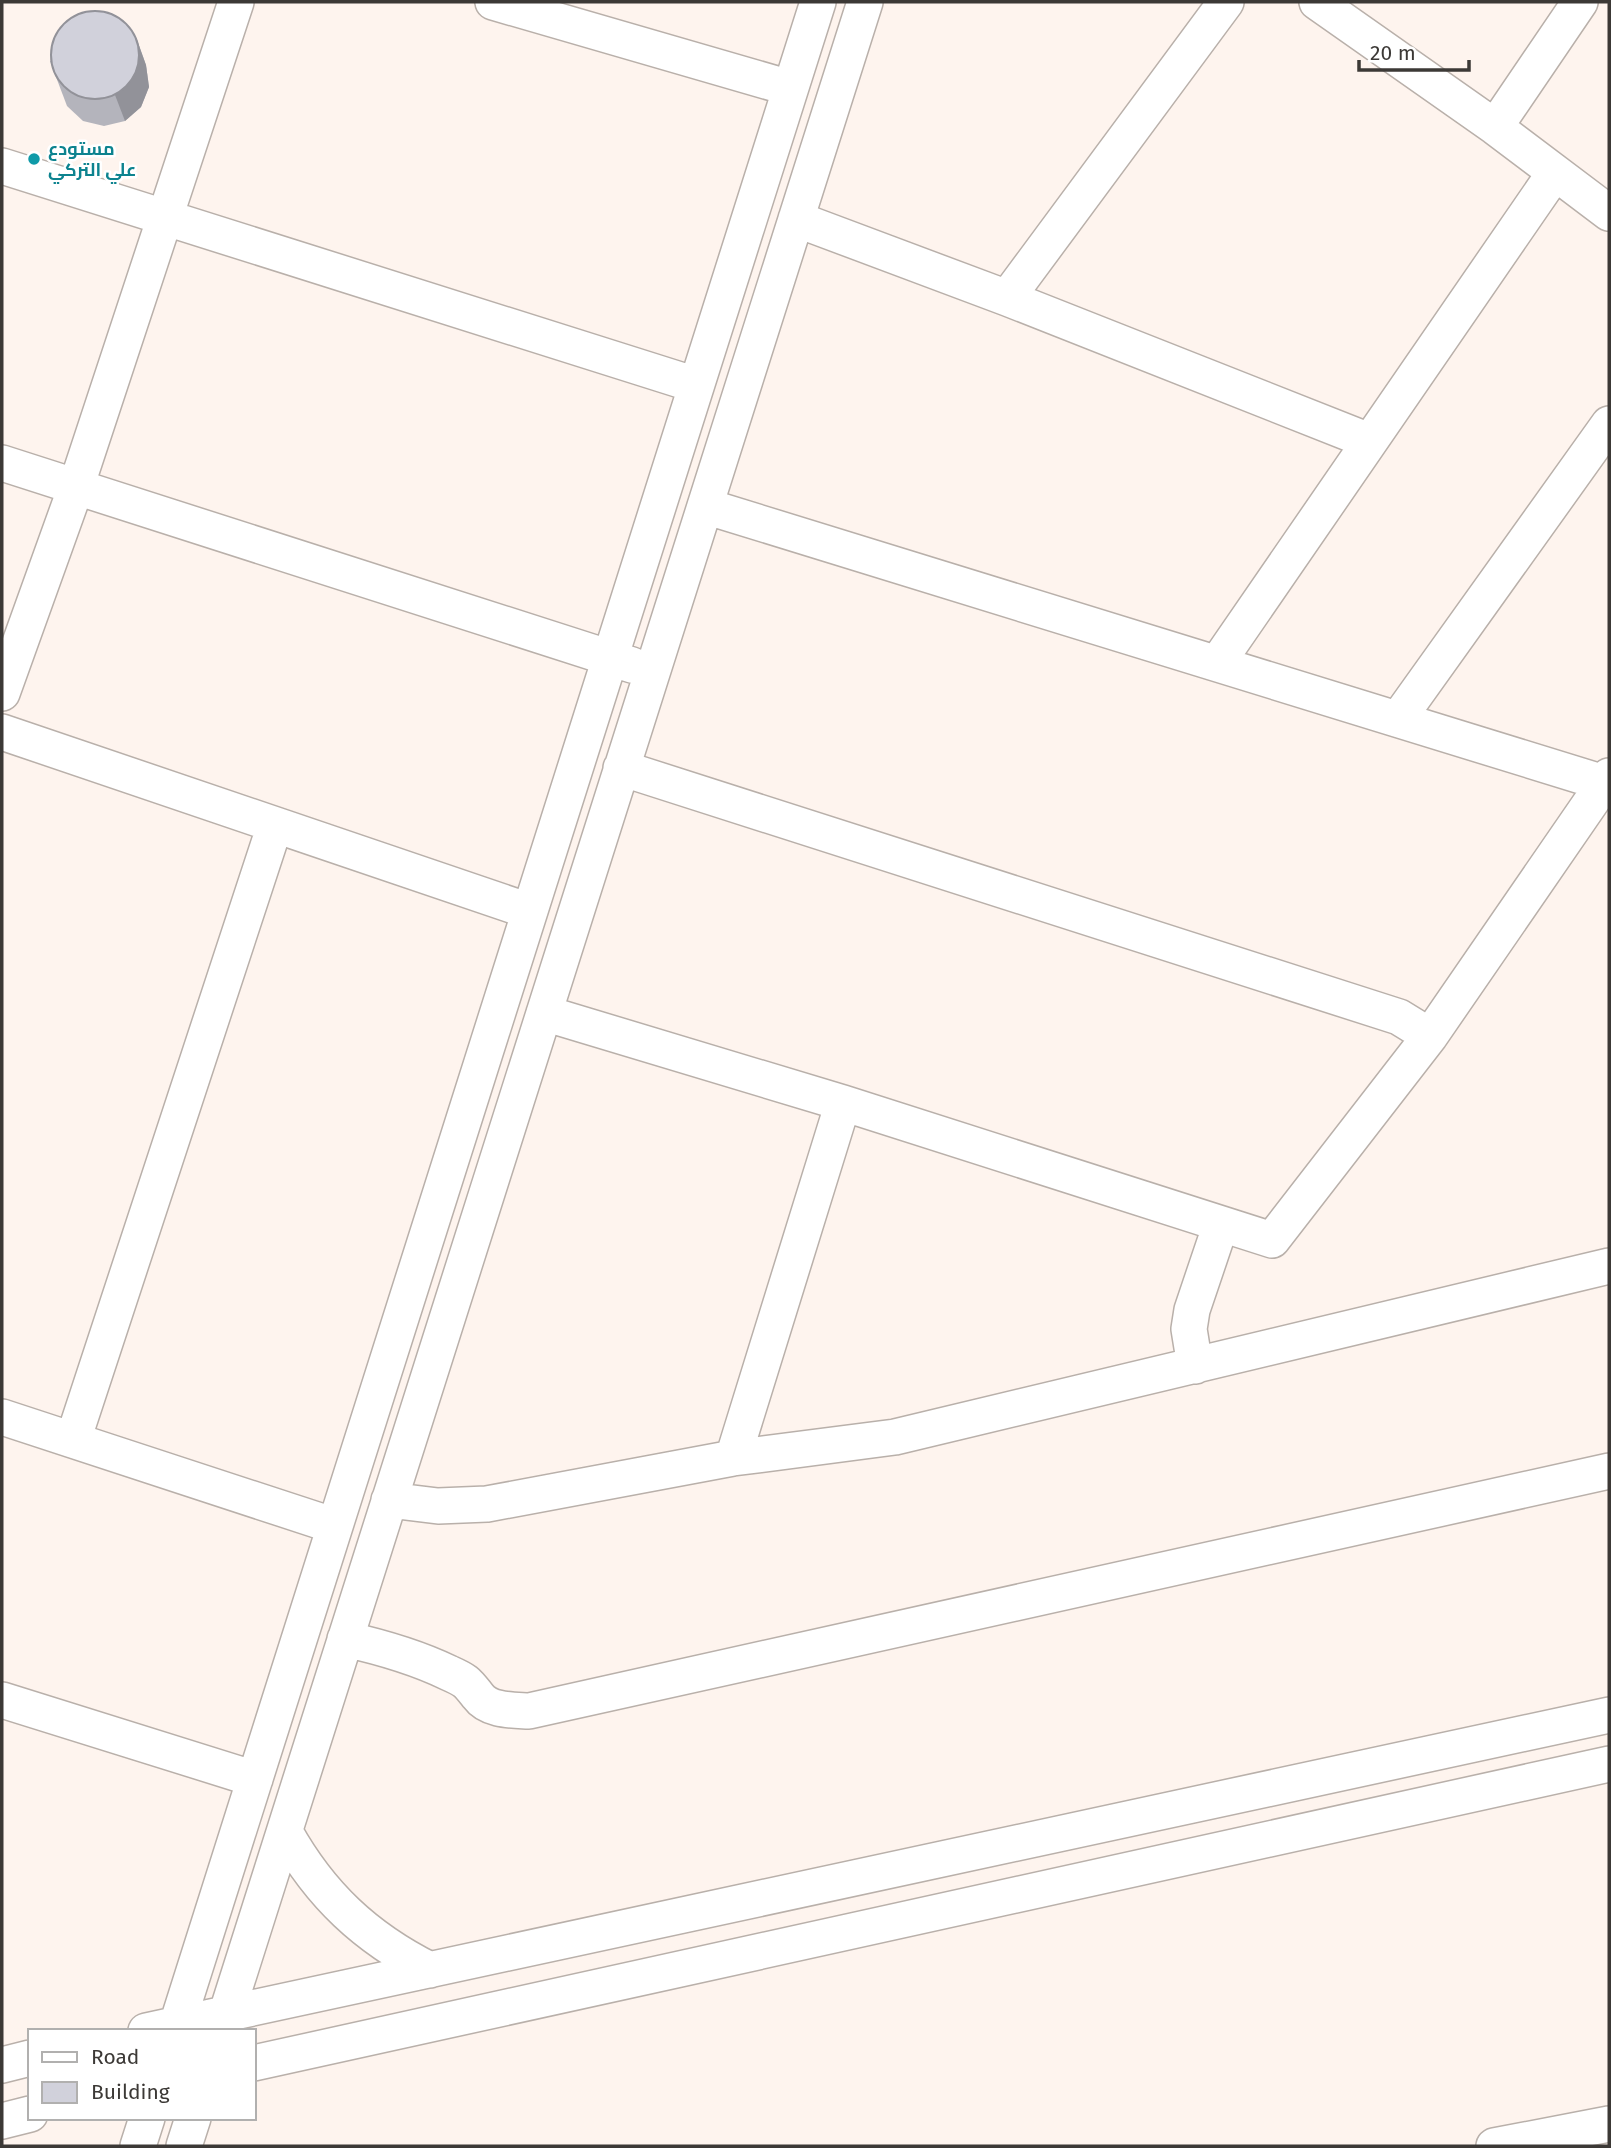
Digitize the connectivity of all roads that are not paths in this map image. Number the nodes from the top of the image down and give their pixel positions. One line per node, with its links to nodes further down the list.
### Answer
1 (236, 2): 13 (street)
2 (493, 2): 8 (street)
3 (818, 2): 8 (street)
4 (865, 2): 14 (street)
5 (1226, 2): 15 (street)
6 (1317, 2): 9 (street)
7 (1580, 2): 9 (street)
8 (790, 88): 16 (street)
9 (1495, 127): 11 (street)
10 (2, 166): 13 (street)
11 (1554, 174): 12 (street); 18 (street)
12 (1609, 213)
13 (165, 217): 16 (street); 20 (street)
14 (796, 219): 15 (street); 21 (street)
15 (1007, 298): 18 (street)
16 (696, 385): 22 (street)
17 (1609, 424): 26 (street)
18 (1369, 441): 23 (street)
19 (2, 463): 20 (street)
20 (76, 487): 22 (street); 25 (street)
21 (705, 506): 23 (street); 24 (street)
22 (610, 659): 24 (street); 31 (street)
23 (1218, 662): 26 (street)
24 (652, 671): 28 (street)
25 (2, 693)
26 (1398, 719): 29 (street)
27 (2, 732): 30 (street)
28 (621, 768): 32 (street); 33 (street)
29 (1607, 780): 33 (street)
30 (275, 825): 31 (street); 39 (street)
31 (529, 911): 43 (street)
32 (544, 1013): 34 (street); 42 (street)
33 (1430, 1036): 35 (street)
34 (843, 1103): 35 (street); 40 (street)
35 (1221, 1224): 37 (street)
36 (1609, 1266): 37 (street)
37 (1195, 1366): 40 (street)
38 (2, 1416): 39 (street)
39 (73, 1440): 43 (street)
40 (733, 1458): 42 (street)
41 (1609, 1471): 44 (street)
42 (389, 1500): 44 (street)
43 (335, 1526): 48 (street)
44 (345, 1639): 49 (street)
45 (2, 1700): 48 (street)
46 (1609, 1715): 50 (street)
47 (1609, 1763): 54 (street)
48 (255, 1779): 52 (street)
49 (285, 1832): 50 (street); 51 (street)
50 (430, 1970): 51 (street)
51 (223, 2023): 52 (street)
52 (166, 2028)
53 (28, 2058): 55 (street)
54 (256, 2063)
55 (2, 2065)
56 (28, 2114): 59 (street)
57 (146, 2120): 61 (street)
58 (192, 2120): 62 (street)
59 (2, 2121)
60 (1609, 2124): 63 (street)
61 (138, 2146)
62 (184, 2146)
63 (1494, 2146)

